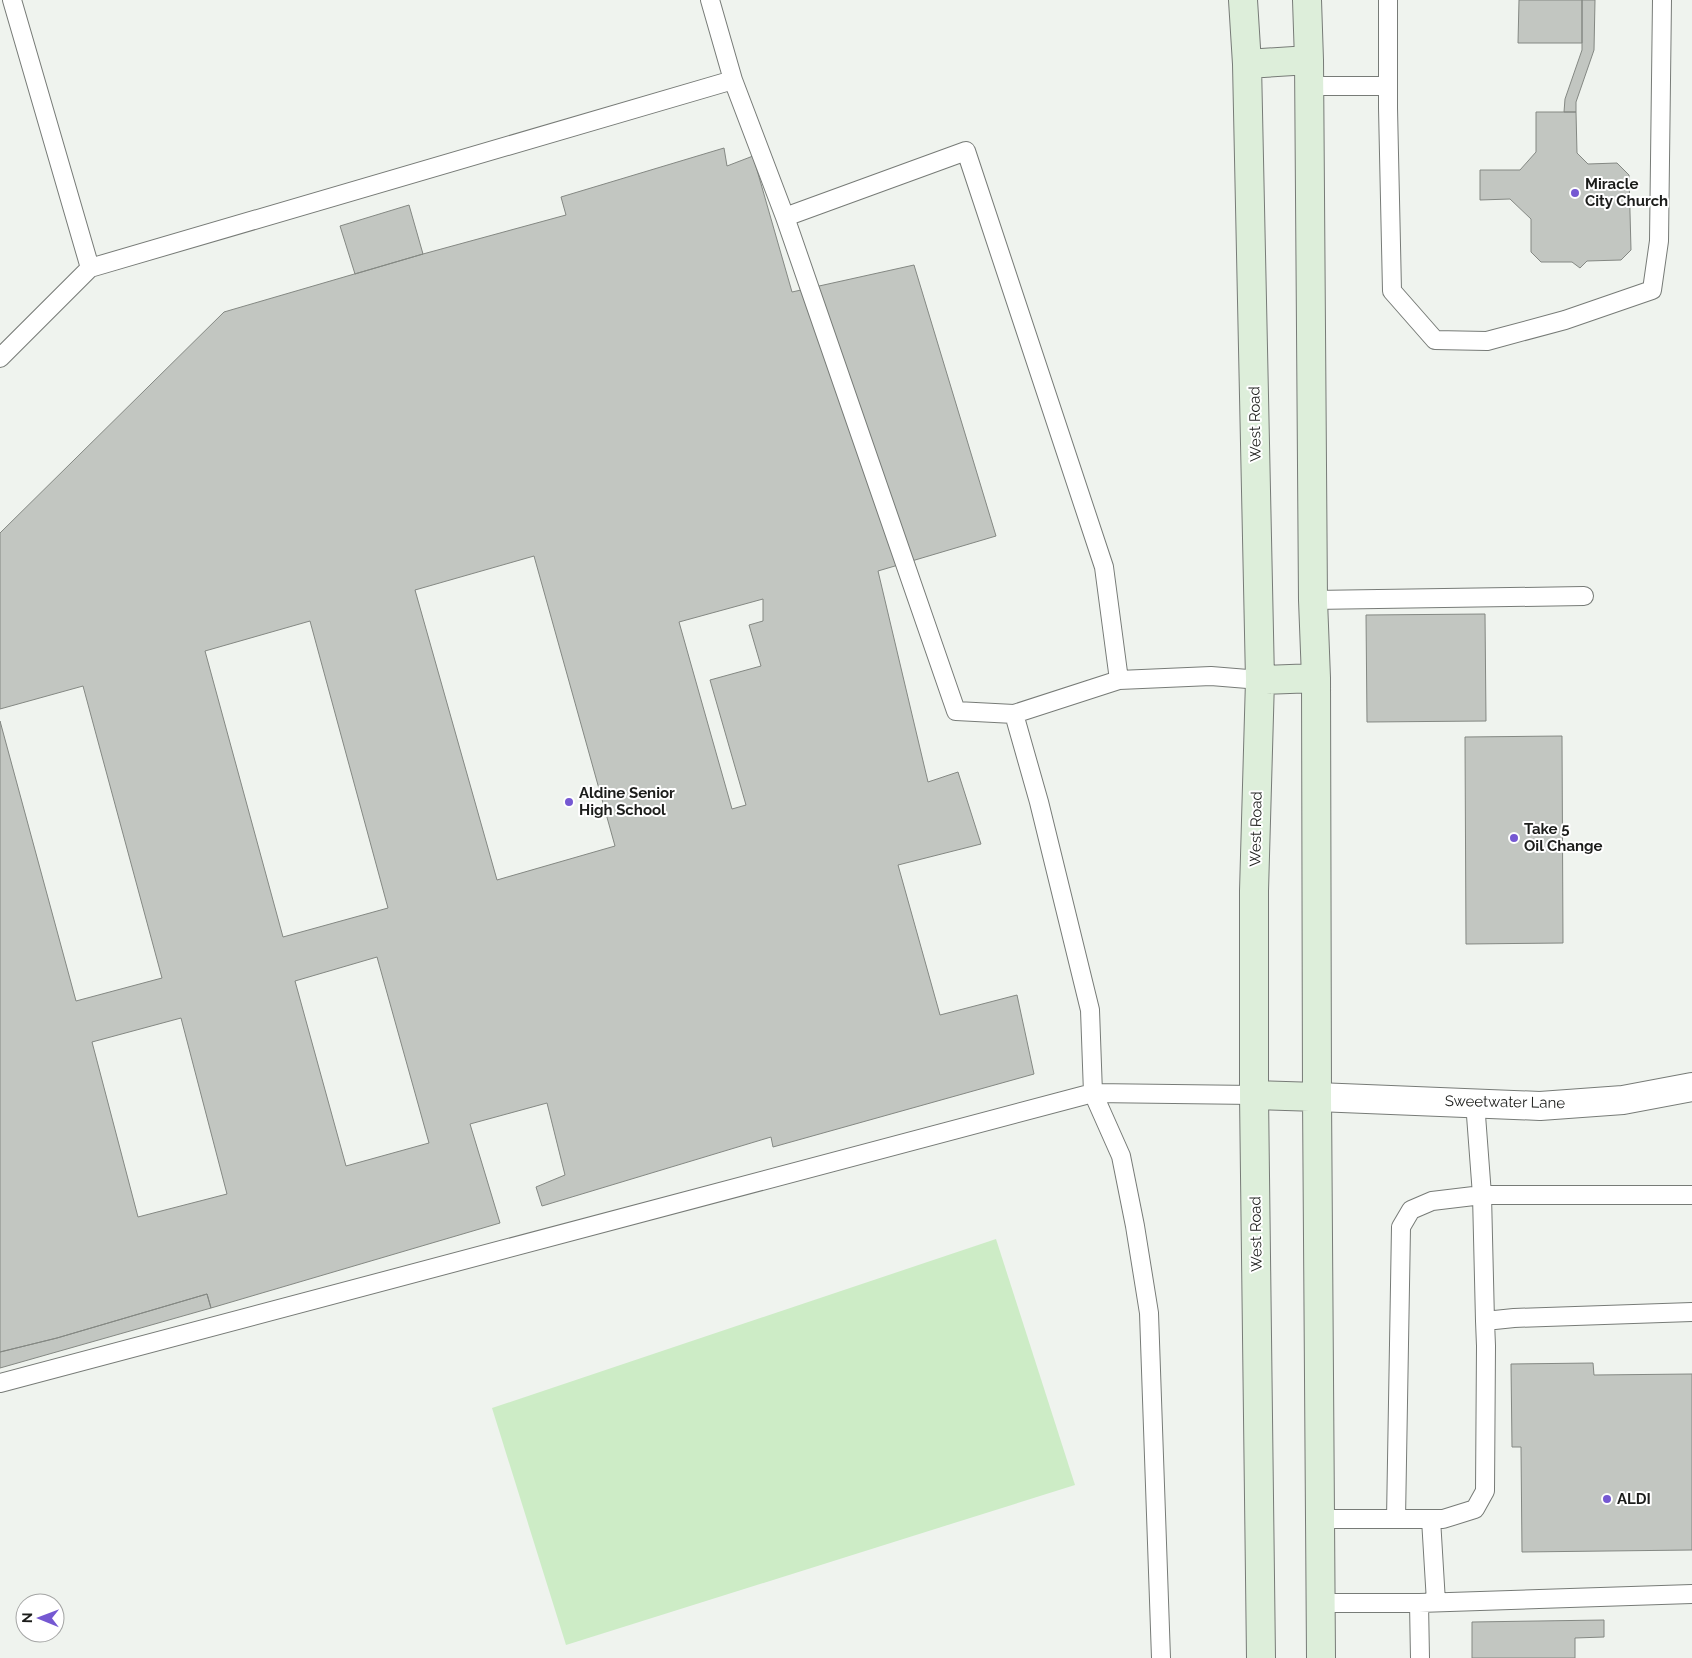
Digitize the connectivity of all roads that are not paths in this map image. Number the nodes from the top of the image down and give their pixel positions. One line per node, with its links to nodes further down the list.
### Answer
1 (12, 0): 12 (lane)
2 (710, 0): 9 (lane)
3 (1243, 0): 7 (main road, West Road)
4 (1307, 0): 8 (main road)
5 (1388, 0): 10 (lane)
6 (1662, 0): 10 (lane)
7 (1247, 64): 8 (main road); 18 (main road, West Road)
8 (1309, 73): 10 (lane); 15 (main road)
9 (732, 80): 11 (lane); 12 (lane)
10 (1387, 86)
11 (785, 217): 17 (lane); 19 (lane)
12 (90, 268): 13 (lane)
13 (0, 358)
14 (1584, 596): 15 (lane)
15 (1313, 600): 16 (main road)
16 (1316, 678): 18 (main road); 23 (main road)
17 (1119, 680): 18 (lane); 19 (lane)
18 (1260, 680): 22 (main road, West Road)
19 (1014, 714): 21 (lane)
20 (1692, 1087): 24 (street, Sweetwater Lane)
21 (1093, 1093): 22 (lane); 29 (lane); 36 (lane)
22 (1254, 1096): 23 (main road); 37 (main road, West Road)
23 (1317, 1097): 24 (street, Sweetwater Lane); 30 (main road)
24 (1475, 1102): 25 (lane)
25 (1482, 1195): 26 (lane); 28 (lane); 31 (lane)
26 (1692, 1195)
27 (1692, 1312): 28 (lane)
28 (1485, 1321): 32 (lane)
29 (0, 1383)
30 (1320, 1519): 31 (lane); 35 (main road)
31 (1396, 1519): 32 (lane)
32 (1431, 1519): 34 (lane)
33 (1692, 1594): 34 (lane)
34 (1428, 1602): 35 (lane); 39 (lane)
35 (1320, 1603): 38 (main road)
36 (1161, 1658)
37 (1261, 1658)
38 (1321, 1658)
39 (1420, 1658)

